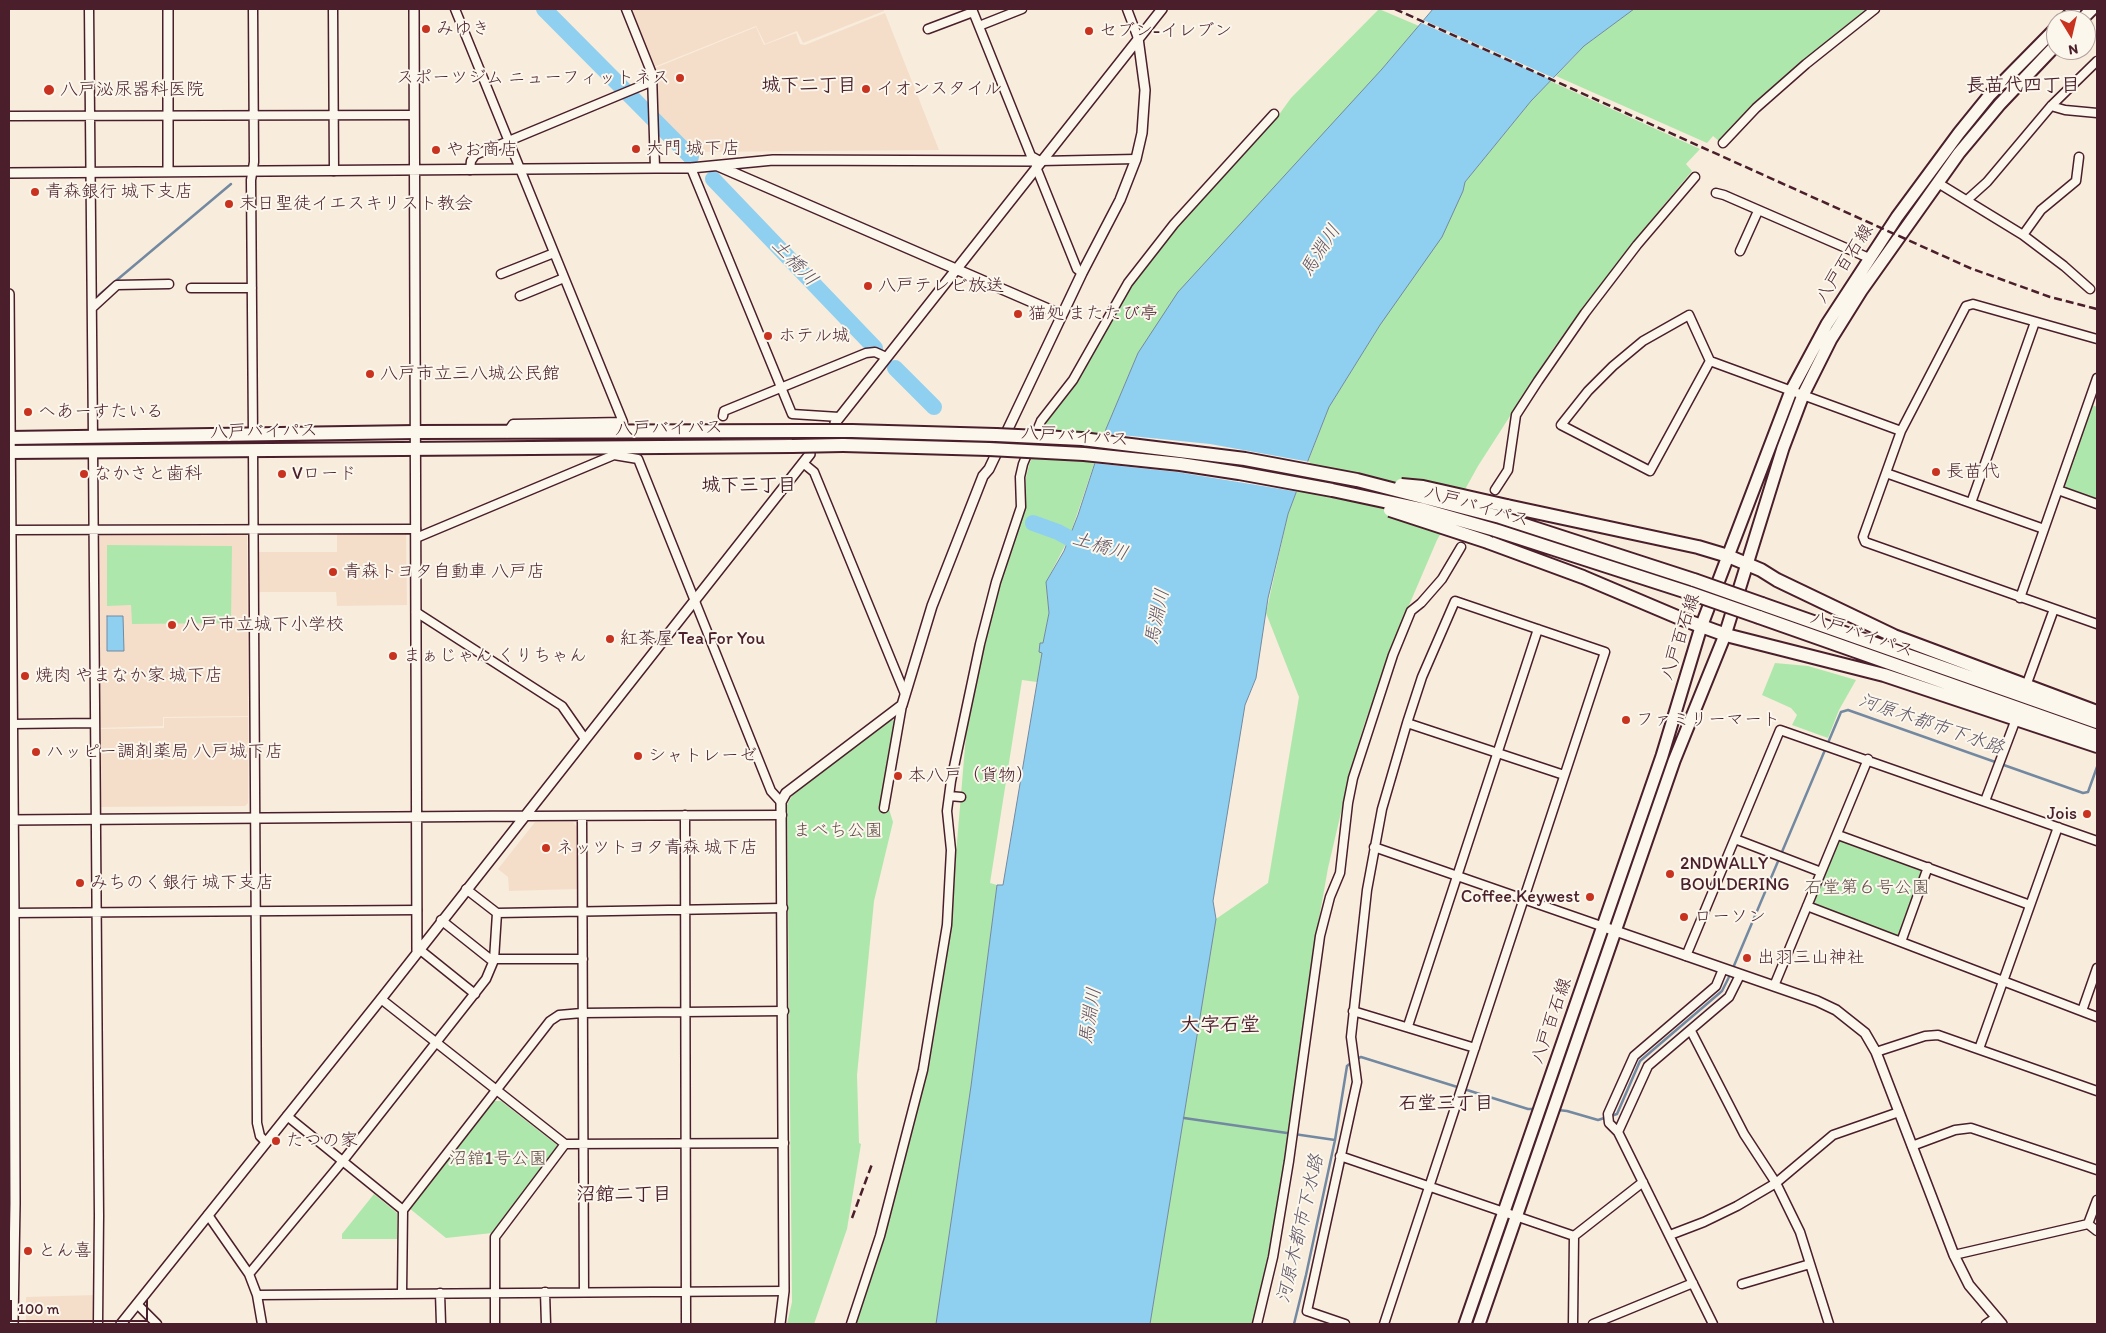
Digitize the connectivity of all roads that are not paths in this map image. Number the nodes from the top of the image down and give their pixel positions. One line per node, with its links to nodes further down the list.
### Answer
1 (89, 9): 25 (street)
2 (168, 9): 26 (street)
3 (253, 9): 27 (street)
4 (333, 9): 28 (street)
5 (414, 9): 23 (street)
6 (455, 9): 29 (street)
7 (626, 9): 19 (street)
8 (1022, 9): 13 (street)
9 (1128, 9): 15 (street)
10 (1162, 9): 15 (street)
11 (1875, 9): 30 (street)
12 (972, 10): 13 (street); 14 (street)
13 (979, 26): 33 (street)
14 (928, 29)
15 (1138, 38): 32 (street); 33 (street)
16 (2046, 38): 53 (main road, 八戸百石線)
17 (2046, 56): 46 (main road, 八戸百石線)
18 (2097, 61): 20 (street)
19 (653, 81): 29 (street); 35 (street)
20 (2051, 106): 21 (street); 48 (street)
21 (2097, 113)
22 (1274, 114): 128 (street)
23 (414, 115): 28 (street); 37 (street)
24 (9, 116): 25 (street)
25 (91, 116): 26 (street); 41 (street)
26 (168, 116): 27 (street); 42 (street)
27 (254, 116): 28 (street); 43 (street)
28 (334, 116): 40 (street)
29 (508, 141): 38 (street); 39 (street)
30 (1723, 143)
31 (2079, 157): 50 (street)
32 (1136, 159): 33 (street); 55 (street)
33 (1038, 164): 34 (street); 54 (street); 55 (street)
34 (716, 165): 36 (street); 54 (street)
35 (655, 168): 36 (street); 39 (street)
36 (691, 168): 72 (street)
37 (414, 170): 38 (street); 40 (street); 79 (street)
38 (470, 170): 39 (street)
39 (520, 170): 52 (street)
40 (334, 171): 43 (street)
41 (90, 172): 42 (street); 44 (street); 64 (street)
42 (168, 172): 43 (street)
43 (252, 172): 60 (street)
44 (9, 173)
45 (1695, 177): 92 (street)
46 (1938, 183): 48 (street); 74 (main road, 八戸百石線)
47 (1716, 193): 49 (street)
48 (1967, 200): 50 (street)
49 (1758, 211): 51 (street); 53 (street)
50 (2024, 235): 61 (street)
51 (1740, 251)
52 (554, 253): 56 (street); 57 (street)
53 (1869, 258): 73 (main road, 八戸百石線)
54 (957, 269): 65 (street); 69 (street)
55 (1082, 273): 65 (street)
56 (500, 274)
57 (564, 278): 63 (street); 80 (street)
58 (169, 284): 64 (street)
59 (191, 288): 60 (street)
60 (252, 288): 81 (street)
61 (2090, 289)
62 (9, 294): 67 (street)
63 (520, 296)
64 (92, 308): 83 (street)
65 (1062, 315): 114 (street)
66 (2035, 322): 68 (street); 78 (street); 94 (street)
67 (9, 328): 82 (street)
68 (2097, 338)
69 (886, 357): 72 (street); 77 (street)
70 (1710, 361): 70 (street); 73 (street)
71 (2097, 378): 75 (street)
72 (781, 388): 76 (street); 77 (street)
73 (1792, 391): 74 (street); 103 (main road, 八戸百石線)
74 (1803, 396): 78 (street); 104 (main road, 八戸百石線)
75 (2093, 402): 93 (street)
76 (723, 416)
77 (837, 420)
78 (1901, 431): 90 (street)
79 (416, 432): 80 (highway, 八戸バイパス); 81 (highway, 八戸バイパス); 84 (street)
80 (507, 433): 96 (highway, 八戸バイパス, bridge)
81 (253, 436): 83 (highway, 八戸バイパス)
82 (9, 438): 83 (highway, 八戸バイパス); 87 (street)
83 (93, 438)
84 (416, 448): 85 (highway, 八戸バイパス); 91 (highway, 八戸バイパス, bridge); 101 (street)
85 (253, 450): 86 (highway, 八戸バイパス); 97 (street)
86 (93, 451): 87 (highway, 八戸バイパス); 100 (street)
87 (10, 452): 99 (street)
88 (810, 454): 89 (street)
89 (803, 463): 106 (street); 114 (street)
90 (1886, 473): 94 (street); 105 (street)
91 (1332, 490): 110 (highway, bridge); 122 (highway, 八戸バイパス, bridge)
92 (1495, 490)
93 (2058, 490): 95 (street); 98 (street)
94 (1971, 503): 98 (street)
95 (2097, 504)
96 (1504, 512): 103 (highway); 118 (highway, 八戸バイパス, bridge)
97 (254, 529): 100 (street); 101 (street); 139 (street)
98 (2044, 529): 105 (street)
99 (9, 530): 100 (street); 121 (street)
100 (93, 530): 119 (street)
101 (416, 533): 106 (street); 108 (street)
102 (1461, 547): 240 (street)
103 (1728, 556): 104 (highway); 110 (main road, 八戸百石線)
104 (1746, 563): 112 (main road, 八戸百石線); 113 (highway)
105 (2020, 598): 107 (street)
106 (694, 600): 123 (street); 131 (street)
107 (2054, 609): 109 (street); 113 (street)
108 (416, 612): 123 (street); 135 (street)
109 (2097, 624)
110 (1701, 627): 112 (highway); 162 (main road, 八戸百石線)
111 (1538, 630): 120 (street); 125 (street); 127 (street)
112 (1725, 635): 117 (highway); 163 (main road, 八戸百石線)
113 (2026, 686): 116 (highway)
114 (904, 694): 115 (street)
115 (902, 705): 131 (street); 132 (street)
116 (2097, 712)
117 (2016, 719): 124 (highway); 130 (street)
118 (2097, 722)
119 (94, 723): 121 (street); 138 (street)
120 (1407, 723): 125 (street); 145 (street)
121 (12, 724): 140 (street)
122 (2097, 736)
123 (585, 739): 136 (street)
124 (2097, 746)
125 (1497, 753): 127 (street); 148 (street)
126 (1868, 759): 130 (street); 142 (street); 143 (street)
127 (1564, 775): 150 (street)
128 (949, 796): 129 (street); 239 (street)
129 (961, 797)
130 (1985, 801): 141 (street)
131 (781, 802): 134 (street)
132 (884, 808)
133 (685, 815): 134 (street); 137 (street); 156 (street)
134 (782, 815): 153 (street)
135 (417, 816): 136 (street); 139 (street); 155 (street)
136 (524, 816): 137 (street); 149 (street)
137 (582, 816): 157 (street)
138 (95, 818): 139 (street); 140 (street); 158 (street)
139 (256, 818): 154 (street)
140 (11, 820): 159 (street)
141 (2058, 827): 144 (street); 151 (street)
142 (1838, 835): 146 (street); 147 (street)
143 (1735, 839): 147 (street); 166 (street)
144 (2097, 840)
145 (1374, 846): 148 (street); 177 (street)
146 (1928, 867): 151 (street); 164 (street)
147 (1822, 872): 152 (street)
148 (1457, 876): 150 (street); 182 (street)
149 (466, 889): 160 (street); 161 (street)
150 (1524, 899): 162 (street); 185 (street)
151 (2030, 905): 172 (street)
152 (1807, 906): 164 (street); 173 (street)
153 (783, 908): 156 (street); 176 (street)
154 (256, 910): 155 (street); 158 (street); 193 (street)
155 (417, 910): 165 (street)
156 (685, 910): 157 (street); 180 (street)
157 (582, 911): 160 (street); 167 (street)
158 (96, 912): 159 (street); 230 (street)
159 (11, 913): 229 (street)
160 (497, 913): 168 (street)
161 (441, 920): 165 (street); 168 (street)
162 (1604, 927): 163 (street); 207 (main road, 八戸百石線)
163 (1616, 931): 166 (street); 209 (main road, 八戸百石線)
164 (1901, 942): 172 (street)
165 (418, 951): 174 (street); 175 (street)
166 (1686, 956): 170 (street)
167 (582, 959): 168 (street); 179 (street)
168 (494, 960): 174 (street)
169 (2097, 968): 178 (street)
170 (1723, 969): 171 (street); 192 (street)
171 (1740, 975): 173 (street); 183 (street)
172 (2004, 981): 178 (street); 186 (street)
173 (1774, 986): 187 (street)
174 (475, 994): 184 (street)
175 (381, 999): 184 (street); 191 (street)
176 (784, 1011): 180 (street); 195 (street)
177 (1353, 1011): 182 (street); 199 (street)
178 (2082, 1011): 181 (street)
179 (582, 1013): 180 (street); 188 (street); 197 (street)
180 (686, 1013): 194 (street)
181 (2097, 1017)
182 (1408, 1026): 185 (street)
183 (1691, 1030): 192 (street); 203 (street)
184 (437, 1042): 188 (street); 200 (street)
185 (1475, 1048): 204 (street)
186 (1980, 1049): 187 (street); 189 (street)
187 (1876, 1052): 190 (street)
188 (496, 1090): 196 (street); 206 (street)
189 (2097, 1091)
190 (1899, 1112): 198 (street); 203 (street)
191 (287, 1116): 193 (street); 200 (street)
192 (1618, 1132): 202 (street)
193 (266, 1142): 208 (street)
194 (685, 1143): 195 (street); 197 (street); 225 (street)
195 (784, 1143): 220 (street)
196 (565, 1144): 197 (street); 223 (street)
197 (583, 1144): 219 (street)
198 (1912, 1146): 201 (street); 214 (street)
199 (1340, 1156): 204 (street); 241 (street)
200 (342, 1162): 206 (street); 216 (street)
201 (2097, 1170)
202 (1643, 1182): 212 (street); 213 (street)
203 (1776, 1183): 212 (street); 215 (street)
204 (1429, 1187): 207 (street); 242 (street)
205 (2097, 1200): 210 (street)
206 (403, 1210): 221 (street)
207 (1504, 1213): 209 (street); 243 (main road, 八戸百石線)
208 (208, 1215): 216 (street); 227 (street)
209 (1516, 1217): 213 (street); 244 (main road, 八戸百石線)
210 (2088, 1224): 211 (street); 214 (street)
211 (2097, 1231)
212 (1670, 1235): 217 (street)
213 (1574, 1236): 245 (street)
214 (1954, 1255): 228 (street)
215 (1810, 1264): 218 (street); 248 (street)
216 (250, 1274): 226 (street)
217 (1693, 1283): 246 (street); 247 (street)
218 (1742, 1284)
219 (584, 1291): 224 (street); 225 (street)
220 (784, 1291): 225 (street); 238 (street)
221 (402, 1292): 222 (street); 226 (street)
222 (440, 1292): 223 (street); 234 (street)
223 (495, 1292): 224 (street); 235 (street)
224 (545, 1292): 236 (street)
225 (685, 1292): 237 (street)
226 (257, 1295): 233 (street)
227 (137, 1304): 231 (street); 232 (street)
228 (1998, 1321): 249 (street)
229 (13, 1324)
230 (98, 1324)
231 (121, 1324)
232 (157, 1324)
233 (262, 1324)
234 (441, 1324)
235 (495, 1324)
236 (546, 1324)
237 (686, 1324)
238 (780, 1324)
239 (850, 1324)
240 (1257, 1324)
241 (1344, 1324)
242 (1384, 1324)
243 (1465, 1324)
244 (1479, 1324)
245 (1573, 1324)
246 (1593, 1324)
247 (1713, 1324)
248 (1829, 1324)
249 (1986, 1324)

